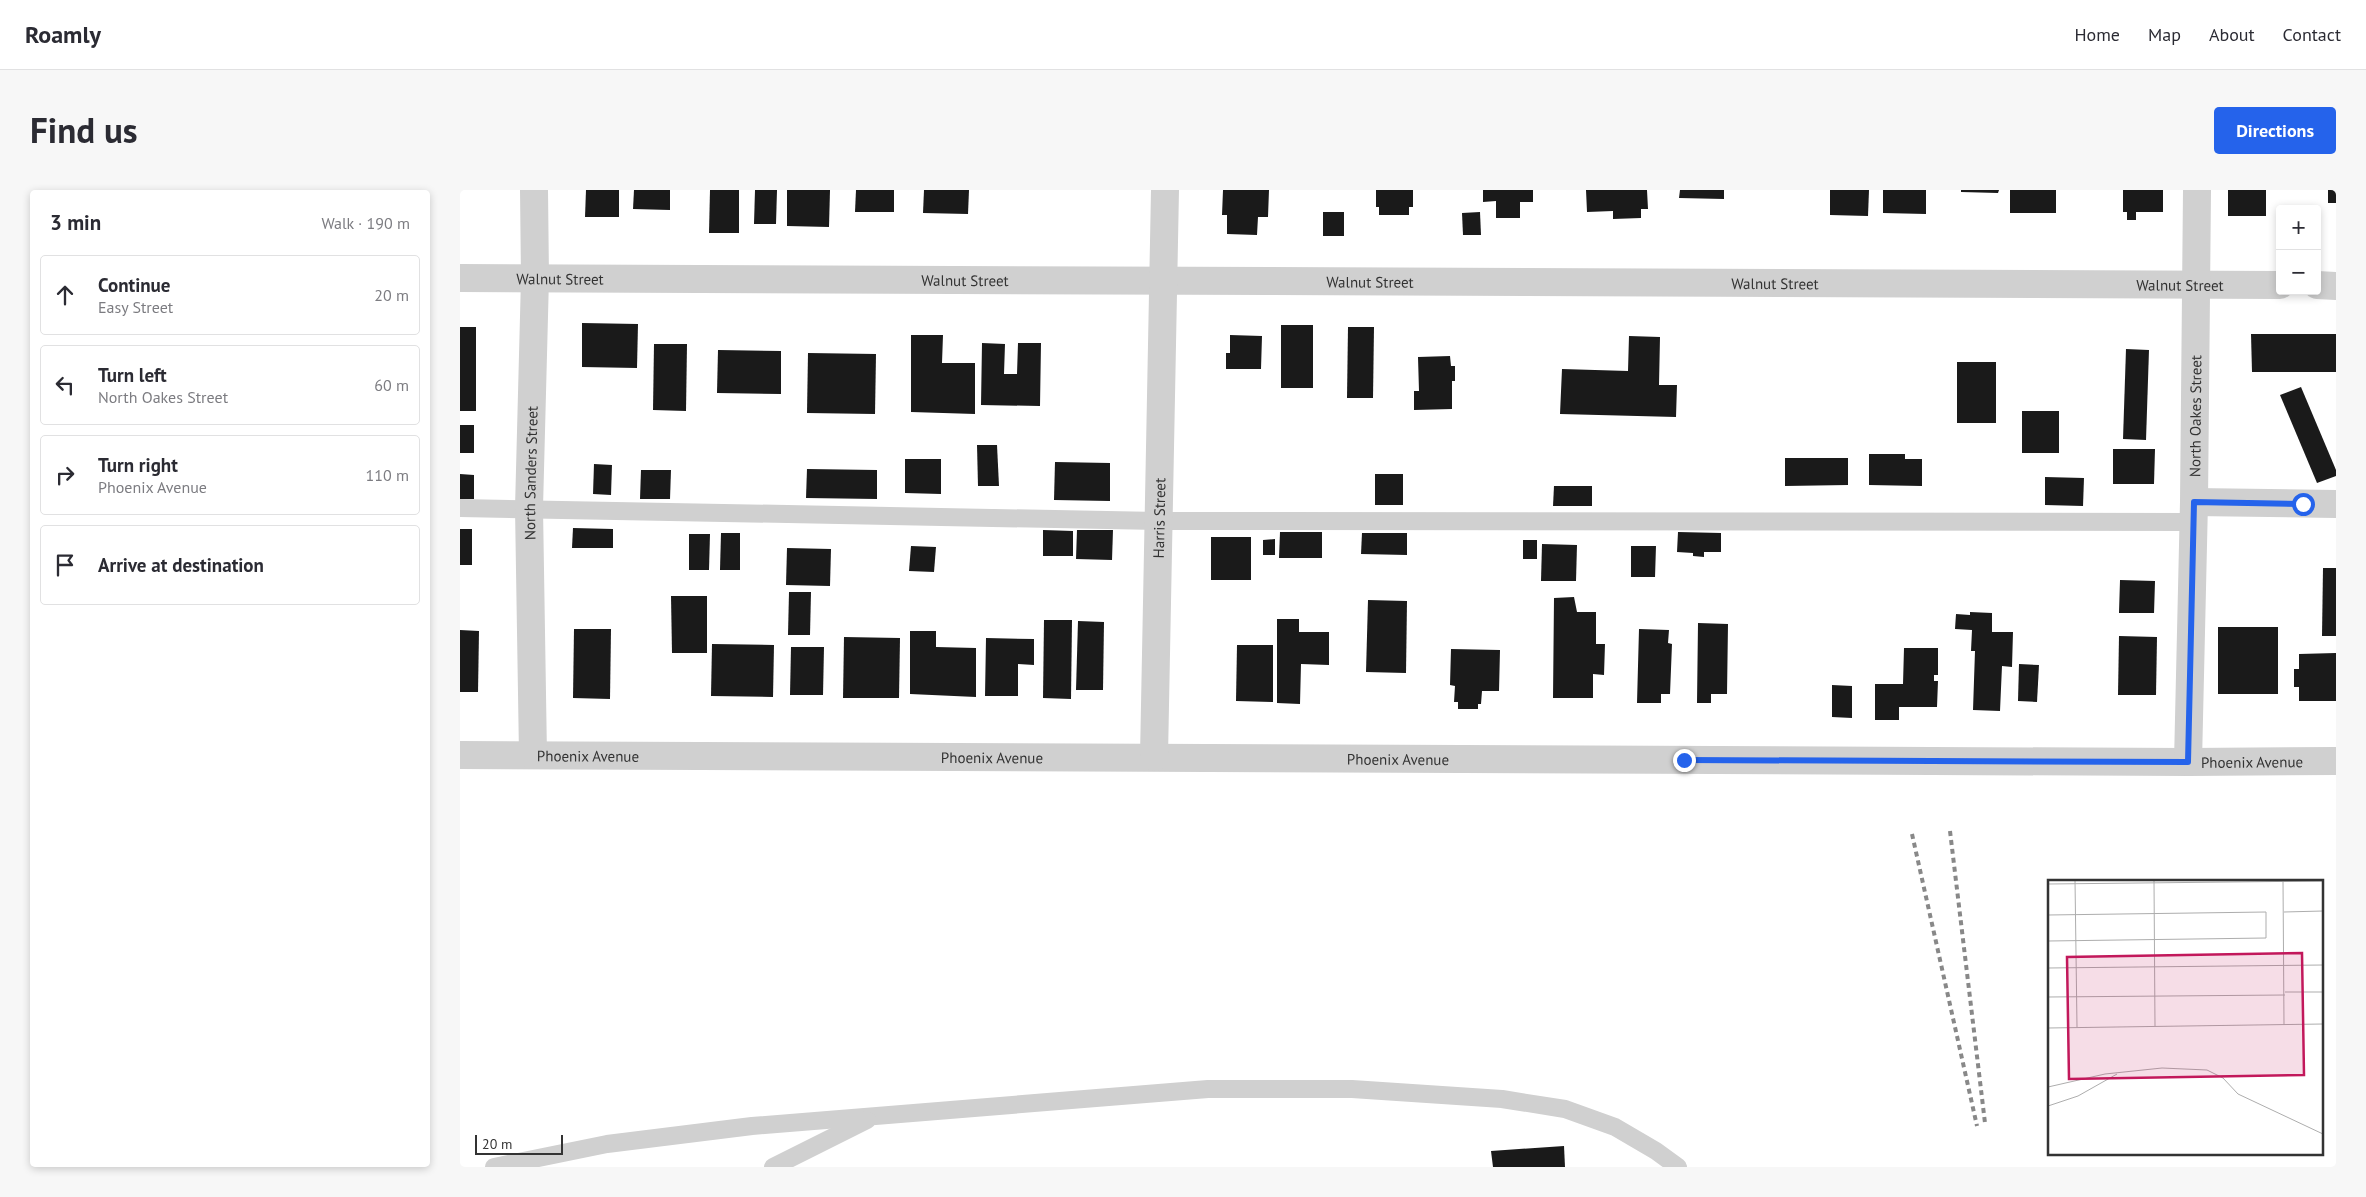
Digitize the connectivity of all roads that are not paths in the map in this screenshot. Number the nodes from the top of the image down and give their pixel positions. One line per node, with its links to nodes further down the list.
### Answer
1 (534, 190): 5 (street, North Sanders Street)
2 (1165, 190): 6 (street, Harris Street)
3 (2197, 190): 7 (street, North Oakes Street)
4 (460, 278): 5 (street, Walnut Street)
5 (535, 278): 6 (street, Walnut Street); 13 (street, North Sanders Street)
6 (1164, 280): 7 (street, Walnut Street); 15 (street, Harris Street)
7 (2196, 285): 8 (street, Walnut Street); 14 (street, North Oakes Street)
8 (2276, 285)
9 (2321, 286): 10 (street)
10 (2336, 286)
11 (2336, 504): 14 (street)
12 (460, 508): 13 (lane)
13 (529, 508): 15 (lane); 17 (street, North Sanders Street)
14 (2194, 512): 15 (lane); 20 (street, North Oakes Street)
15 (1159, 521): 18 (street, Harris Street)
16 (460, 755): 17 (street, Phoenix Avenue)
17 (533, 755): 18 (street, Phoenix Avenue)
18 (1154, 757): 20 (street, Phoenix Avenue)
19 (2336, 761): 20 (street, Phoenix Avenue)
20 (2188, 762)
21 (876, 1116): 22 (lane); 23 (lane); 24 (lane)
22 (494, 1167)
23 (773, 1167)
24 (1678, 1167)

